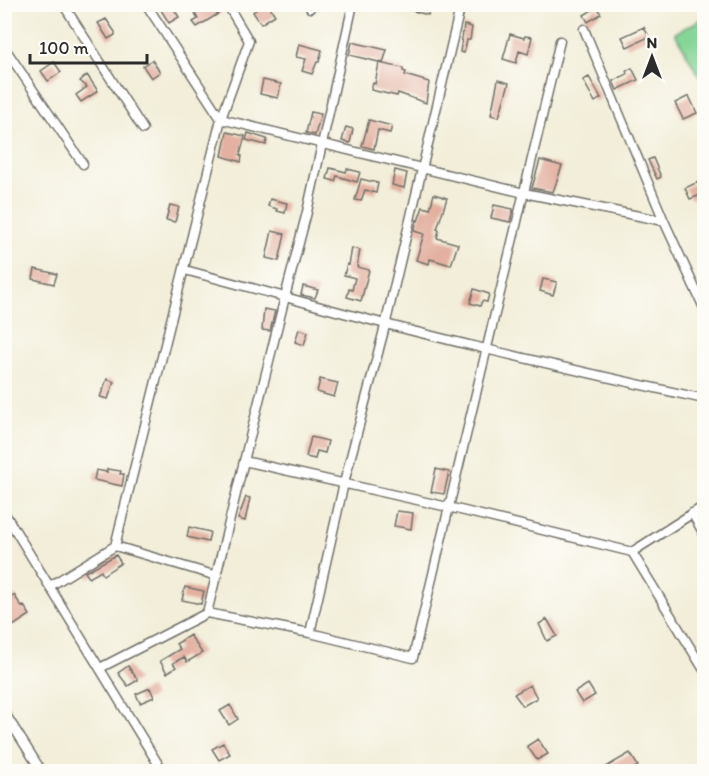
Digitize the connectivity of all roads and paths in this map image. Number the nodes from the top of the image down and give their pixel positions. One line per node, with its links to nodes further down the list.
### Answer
1 (63, 4): 10 (street)
2 (146, 4): 9 (street)
3 (227, 4): 9 (street)
4 (353, 4): 11 (street)
5 (460, 4): 13 (street)
6 (584, 29): 15 (street)
7 (560, 41): 14 (street)
8 (4, 47): 12 (street)
9 (221, 119): 11 (street); 16 (street)
10 (143, 129)
11 (322, 143): 13 (street); 17 (street)
12 (83, 164)
13 (421, 169): 14 (street); 19 (street)
14 (524, 193): 15 (street); 20 (street)
15 (664, 221): 18 (street)
16 (185, 270): 17 (street); 29 (street)
17 (285, 297): 19 (street); 22 (street)
18 (705, 308)
19 (385, 326): 20 (street); 23 (street)
20 (487, 351): 21 (street); 25 (street)
21 (705, 399)
22 (244, 461): 23 (street); 31 (street)
23 (344, 483): 25 (street); 34 (street)
24 (705, 506): 27 (street)
25 (448, 507): 30 (street); 34 (street)
26 (4, 512): 32 (street)
27 (692, 513): 28 (street); 30 (street)
28 (705, 534)
29 (115, 546): 31 (street); 32 (street)
30 (632, 552): 36 (street)
31 (217, 576): 33 (street)
32 (50, 586): 35 (street)
33 (207, 613): 34 (street); 35 (street)
34 (310, 633)
35 (100, 668): 39 (street)
36 (705, 670)
37 (4, 712): 38 (street)
38 (42, 771)
39 (163, 771)

